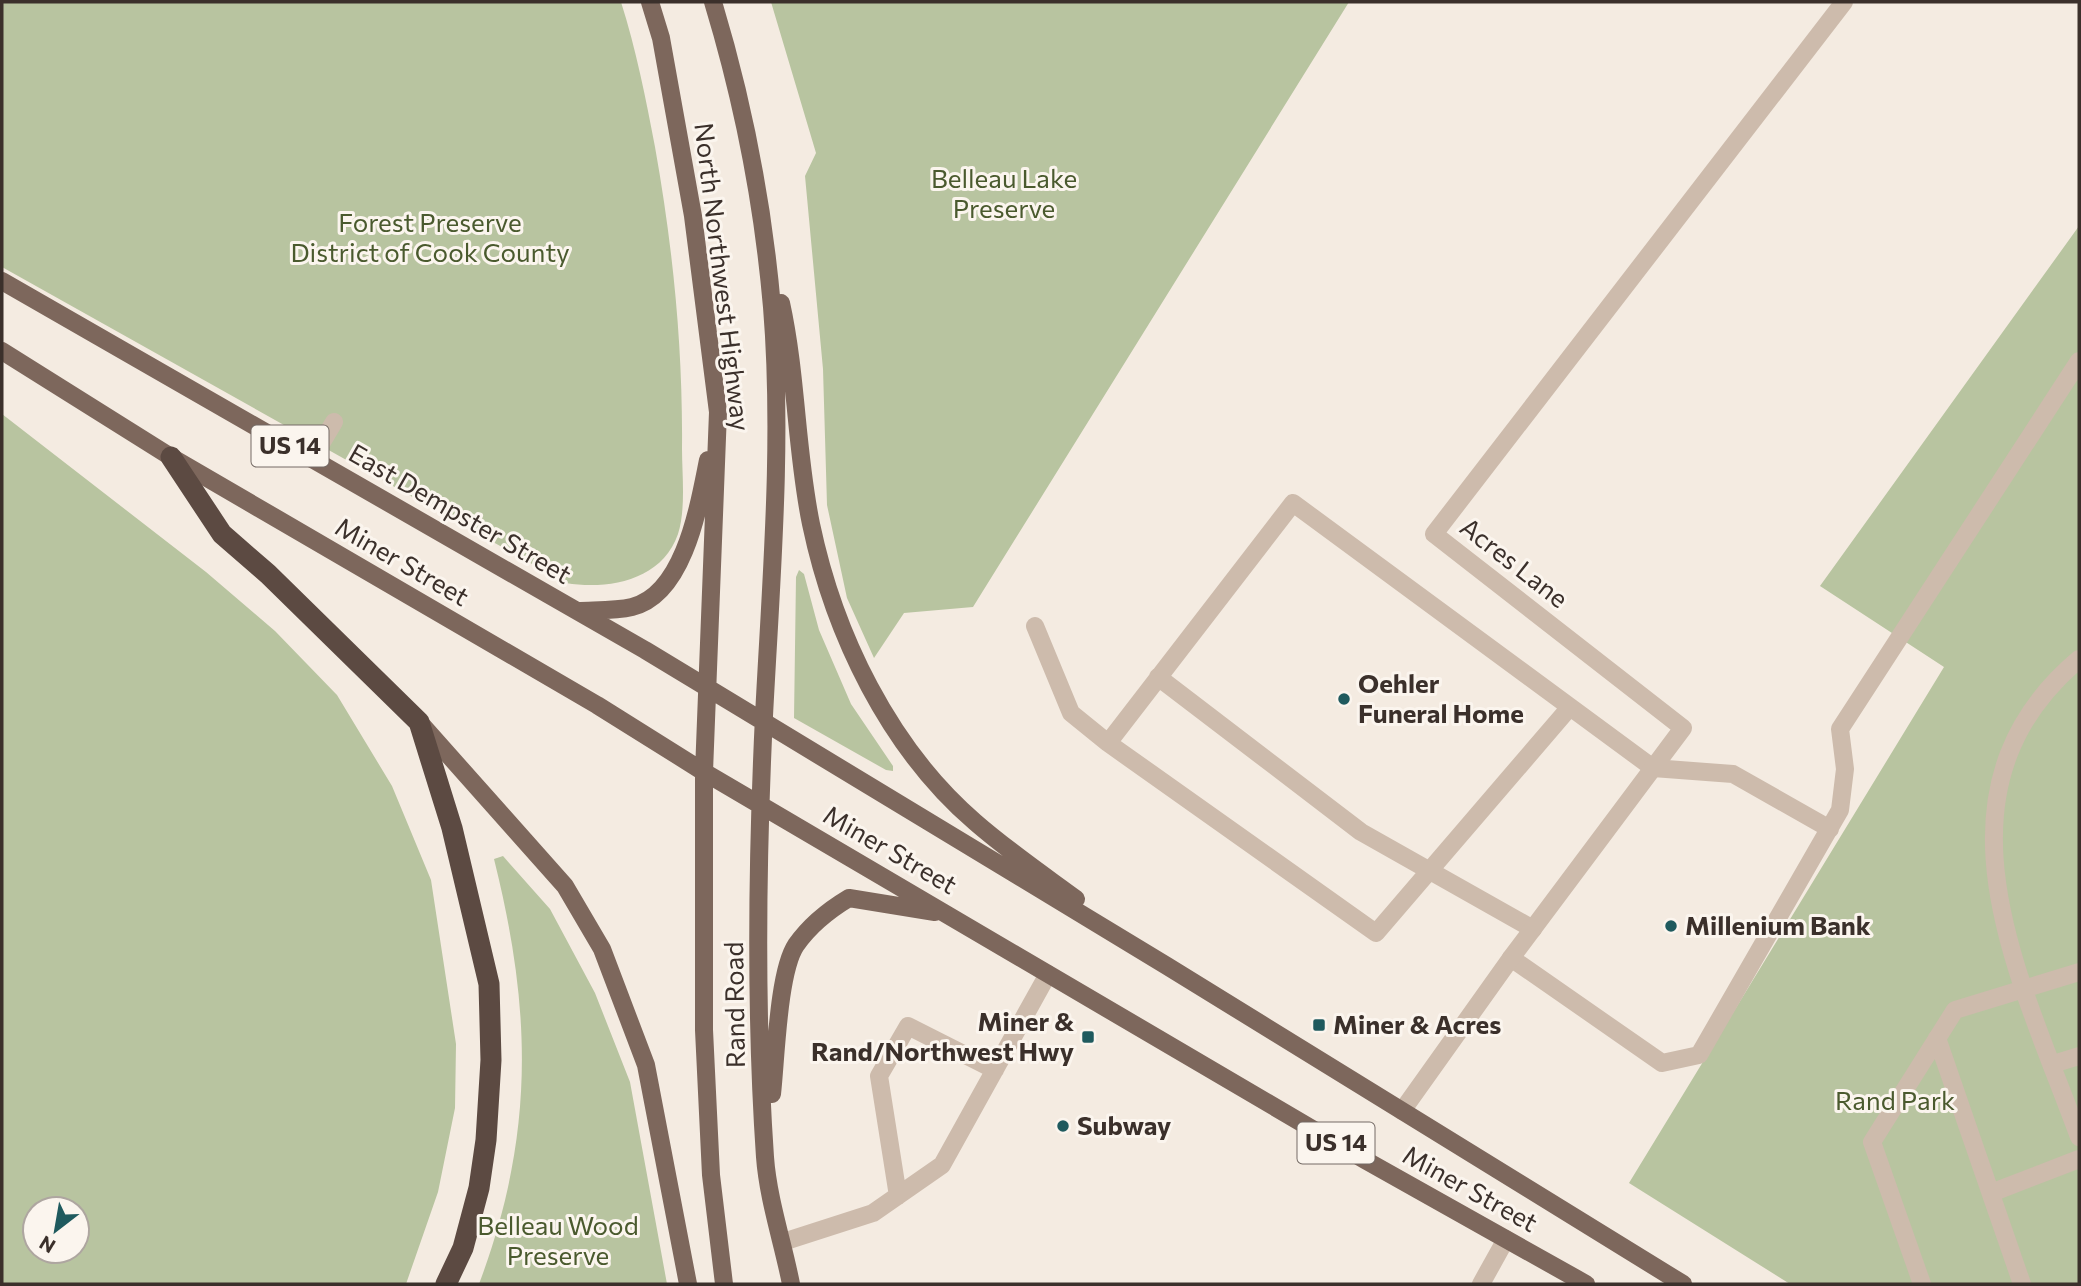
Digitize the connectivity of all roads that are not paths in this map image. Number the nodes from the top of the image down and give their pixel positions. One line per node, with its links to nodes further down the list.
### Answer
1 (650, 2): 8 (main road, North Northwest Highway)
2 (713, 2): 4 (main road, North Northwest Highway)
3 (1844, 2): 21 (street, Acres Lane)
4 (763, 224): 19 (main road, North Northwest Highway); 29 (main road)
5 (2, 281): 11 (main road, East Dempster Street / US 14)
6 (2, 351): 10 (main road, US 14)
7 (2079, 361): 24 (street)
8 (718, 412): 12 (main road); 16 (main road, North Northwest Highway)
9 (334, 422): 11 (street)
10 (171, 457): 18 (highway); 22 (main road, Miner Street / US 14)
11 (312, 459): 12 (main road, East Dempster Street / US 14)
12 (578, 611): 16 (main road, East Dempster Street / US 14)
13 (1035, 626): 20 (street)
14 (2079, 659): 32 (street)
15 (1158, 677): 17 (street); 20 (street); 25 (street)
16 (709, 689): 19 (main road, Miner Street); 22 (main road, North Northwest Highway)
17 (1570, 707): 21 (street); 25 (street)
18 (419, 722): 46 (highway); 47 (main road)
19 (764, 722): 23 (main road, Rand Road); 29 (main road, Miner Street)
20 (1108, 743): 25 (street)
21 (1653, 768): 24 (street); 27 (street, Acres Lane)
22 (704, 772): 23 (main road, Miner Street / US 14); 48 (main road, Rand Road)
23 (761, 805): 26 (main road, Miner Street / US 14); 40 (main road, Rand Road)
24 (1830, 829): 28 (street)
25 (1431, 869): 27 (street)
26 (945, 913): 31 (main road, Miner Street / US 14); 40 (main road)
27 (1533, 929): 28 (street, Acres Lane)
28 (1511, 958): 37 (street, Acres Lane)
29 (1167, 966): 37 (main road, Miner Street)
30 (2079, 972): 32 (street)
31 (1048, 974): 36 (street); 43 (main road, Miner Street / US 14)
32 (2025, 989): 33 (street); 35 (street)
33 (1937, 1038): 41 (street); 52 (street)
34 (2079, 1056): 35 (street)
35 (2053, 1065): 38 (street)
36 (995, 1070): 42 (street); 42 (street)
37 (1402, 1111): 51 (main road, Miner Street)
38 (2079, 1137)
39 (2079, 1159): 41 (street)
40 (765, 1160): 44 (main road, Rand Road)
41 (1991, 1193): 53 (street)
42 (898, 1196): 44 (street)
43 (1506, 1239): 45 (main road, Miner Street / US 14); 50 (street)
44 (783, 1242): 49 (main road, Rand Road)
45 (1583, 1283)
46 (446, 1284)
47 (688, 1284)
48 (724, 1284)
49 (791, 1284)
50 (1481, 1284)
51 (1683, 1284)
52 (1922, 1284)
53 (2022, 1284)

